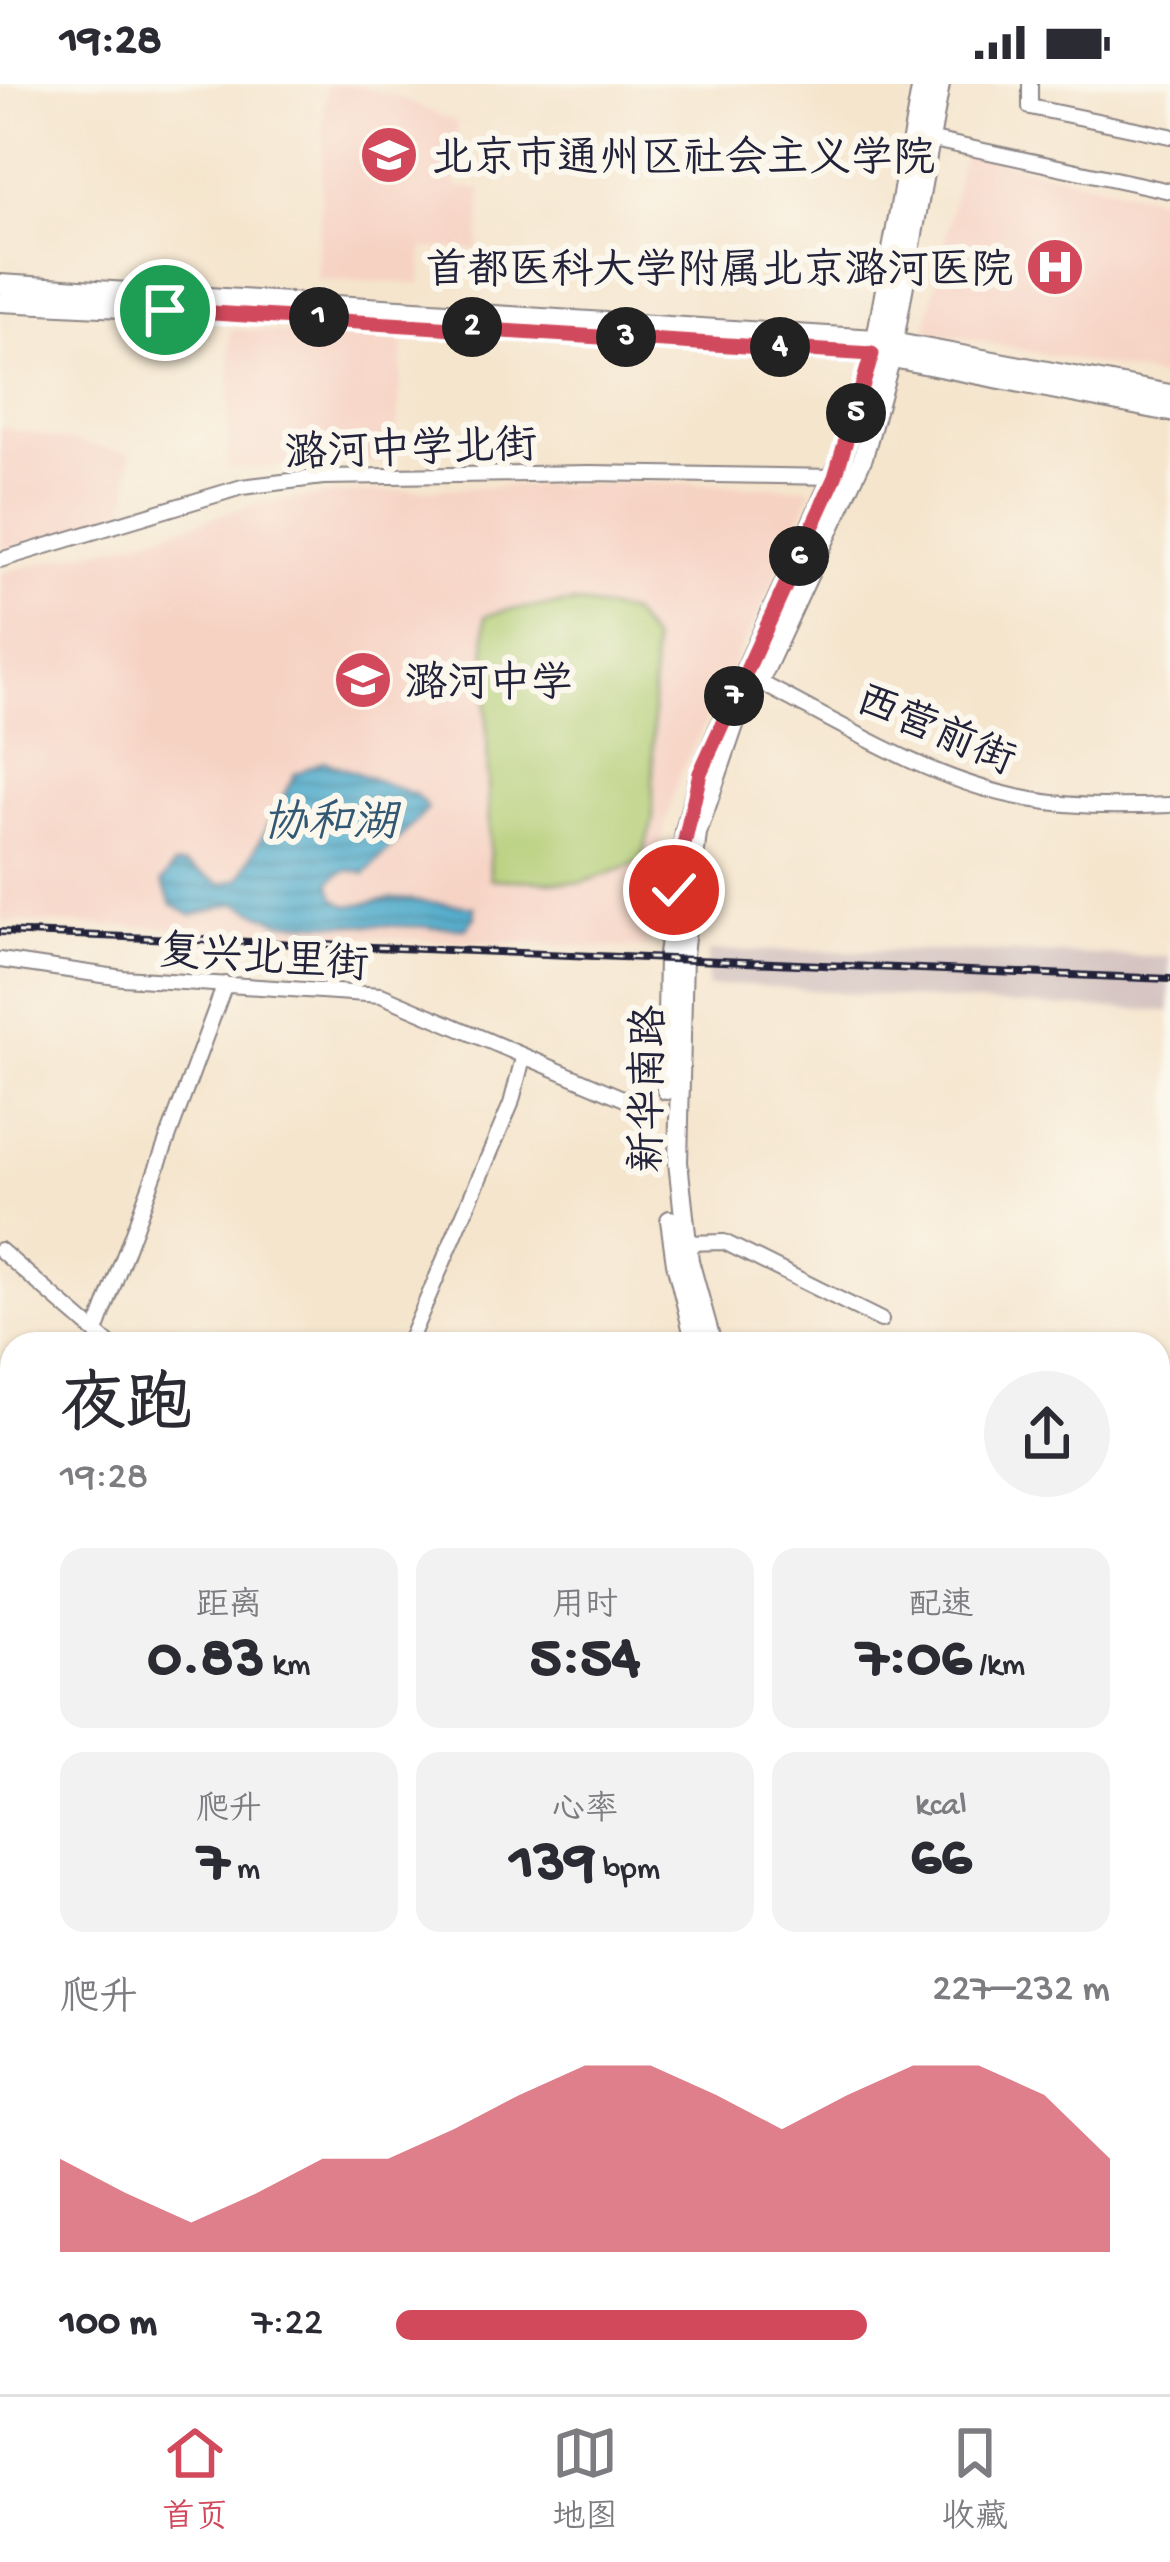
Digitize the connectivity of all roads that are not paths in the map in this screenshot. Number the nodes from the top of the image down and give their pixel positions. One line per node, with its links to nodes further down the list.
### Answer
1 (922, 84): 9 (main road, 新华南路)
2 (940, 84): 5 (main road, 新华南路)
3 (1030, 84): 4 (street)
4 (1170, 136)
5 (933, 140): 6 (street); 9 (main road, 新华南路)
6 (1170, 191)
7 (0, 284): 9 (main road)
8 (0, 302): 9 (main road)
9 (884, 348): 10 (main road); 11 (main road); 12 (main road, 新华南路); 14 (main road, 新华南路)
10 (1170, 394)
11 (1170, 412)
12 (835, 477): 13 (street, 潞河中学北街); 25 (main road, 新华南路)
13 (0, 560)
14 (759, 682): 15 (street, 西营前街); 20 (main road, 新华南路)
15 (1170, 805)
16 (0, 960): 17 (street, 复兴北里街)
17 (225, 984): 18 (street, 复兴北里街); 23 (street)
18 (523, 1058): 19 (street, 复兴北里街); 24 (street)
19 (646, 1108)
20 (686, 1243): 22 (street); 26 (main road, 新华南路)
21 (0, 1250): 23 (street)
22 (881, 1320)
23 (95, 1332)
24 (413, 1332)
25 (693, 1332)
26 (709, 1332)

